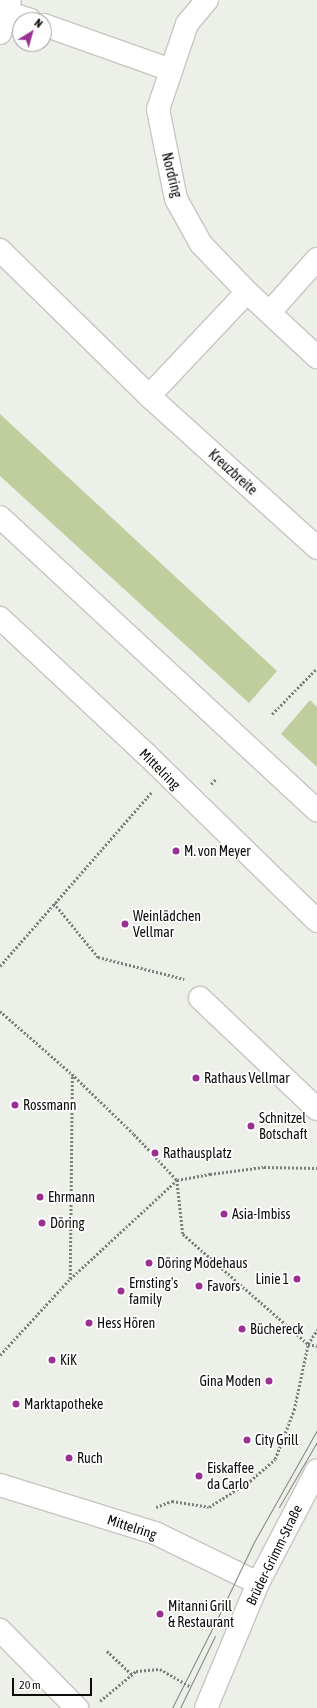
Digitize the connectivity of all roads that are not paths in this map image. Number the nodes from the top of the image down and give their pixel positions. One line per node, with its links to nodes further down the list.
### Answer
1 (207, 0): 6 (street, Nordring)
2 (8, 6): 3 (street); 5 (street)
3 (17, 12)
4 (52, 28): 6 (street)
5 (0, 33)
6 (171, 70): 9 (street, Nordring)
7 (0, 250): 12 (street, Kreuzbreite)
8 (317, 259): 10 (street)
9 (247, 292): 10 (street, Nordring); 12 (street)
10 (270, 312): 11 (street, Nordring)
11 (317, 357)
12 (149, 396): 14 (street, Kreuzbreite)
13 (0, 517): 16 (street)
14 (317, 548)
15 (0, 618): 17 (street, Mittelring)
16 (317, 811)
17 (317, 921)
18 (200, 998): 19 (street)
19 (317, 1109)
20 (317, 1470): 22 (street, Brüder-Grimm-Straße)
21 (0, 1485): 22 (street, Mittelring)
22 (258, 1583): 24 (street, Brüder-Grimm-Straße)
23 (0, 1630): 25 (street)
24 (209, 1702)
25 (77, 1708)

